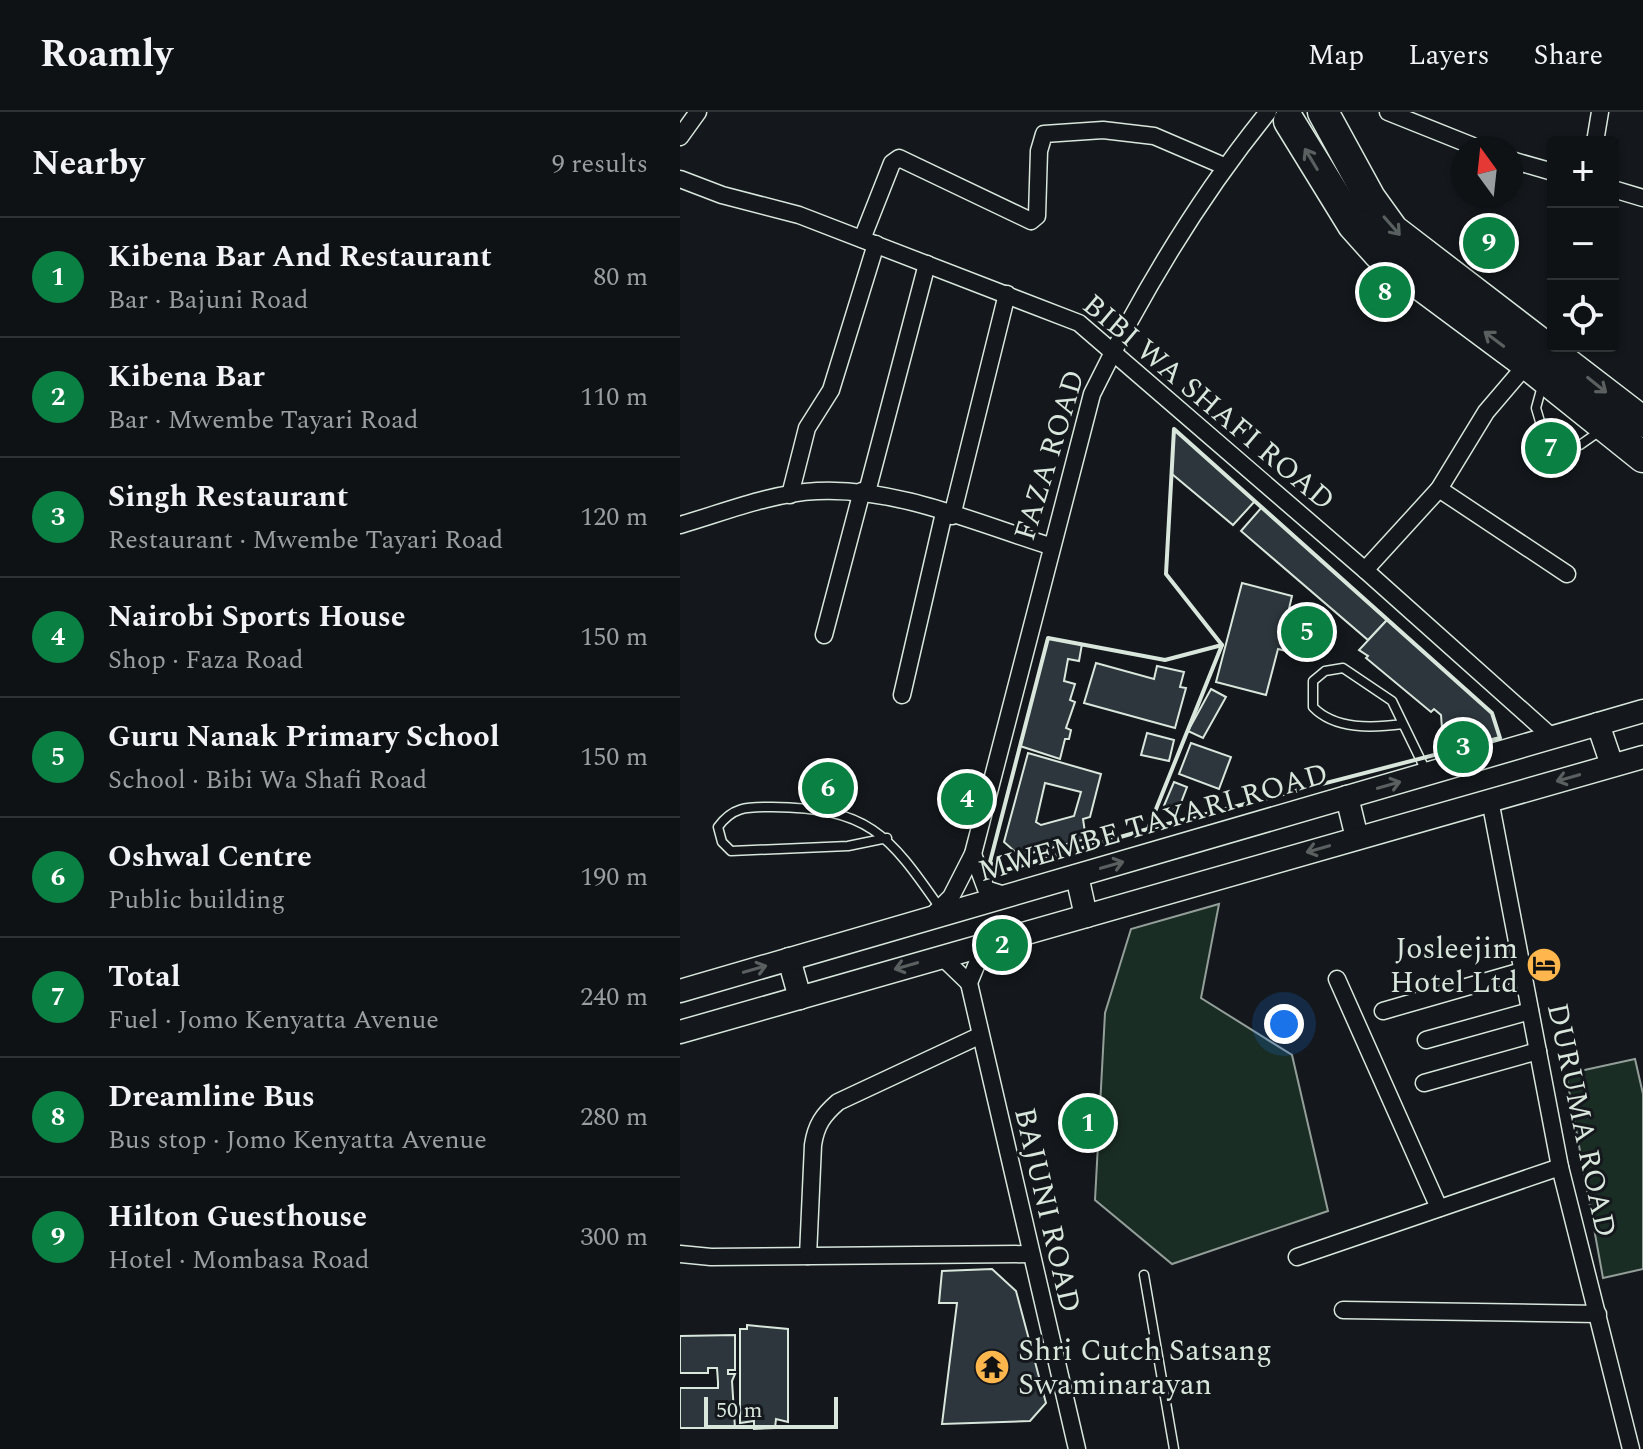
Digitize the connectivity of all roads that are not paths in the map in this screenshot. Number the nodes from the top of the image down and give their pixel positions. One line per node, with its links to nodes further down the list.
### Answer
1 (698, 112): 7 (street)
2 (1323, 112): 20 (highway, one-way to 20)
3 (1388, 112): 8 (street)
4 (1600, 112): 6 (street)
5 (1285, 114): 10 (street, FAZA ROAD); 19 (highway, one-way to 5)
6 (1596, 136)
7 (680, 137)
8 (1451, 137)
9 (1523, 163): 11 (street)
10 (1224, 166): 15 (street); 18 (street, FAZA ROAD)
11 (1547, 170)
12 (680, 179): 15 (street, BIBI WA SHAFI ROAD)
13 (1619, 191): 14 (street)
14 (1643, 198)
15 (869, 241): 16 (street, BIBI WA SHAFI ROAD); 24 (street)
16 (927, 264): 17 (street, BIBI WA SHAFI ROAD); 23 (street)
17 (1007, 294): 18 (street, BIBI WA SHAFI ROAD); 25 (street)
18 (1112, 352): 27 (street, FAZA ROAD); 28 (street, BIBI WA SHAFI ROAD)
19 (1536, 371): 21 (highway); 22 (street)
20 (1643, 422)
21 (1643, 457)
22 (1439, 489): 28 (street); 29 (street)
23 (864, 492): 24 (street); 25 (street); 30 (street)
24 (790, 495): 26 (street)
25 (948, 514): 27 (street); 31 (street)
26 (680, 525)
27 (1050, 546): 43 (street, FAZA ROAD)
28 (1365, 570): 35 (street, BIBI WA SHAFI ROAD)
29 (1567, 574)
30 (824, 635)
31 (902, 695)
32 (1643, 711): 34 (street, MWEMBE TAYARI ROAD)
33 (1403, 724): 33 (lane); 38 (lane)
34 (1598, 724): 35 (street, MWEMBE TAYARI ROAD); 37 (street)
35 (1553, 738): 38 (street, MWEMBE TAYARI ROAD)
36 (1643, 757): 37 (street)
37 (1612, 765): 40 (street, one-way to 40)
38 (1427, 774): 39 (street, MWEMBE TAYARI ROAD, one-way to 38)
39 (1347, 797): 42 (street); 44 (street, MWEMBE TAYARI ROAD, one-way to 39)
40 (1490, 800): 42 (street); 51 (street, DURUMA ROAD)
41 (887, 838): 41 (lane); 46 (lane)
42 (1357, 838): 47 (street, one-way to 47)
43 (973, 854): 45 (street); 46 (street, FAZA ROAD)
44 (1077, 876): 45 (street, MWEMBE TAYARI ROAD); 47 (street)
45 (1008, 896): 46 (street, MWEMBE TAYARI ROAD)
46 (935, 914): 50 (street, MWEMBE TAYARI ROAD)
47 (1086, 916): 48 (street)
48 (985, 944): 49 (street); 53 (street)
49 (941, 956): 53 (street); 55 (street, one-way to 55)
50 (789, 959): 54 (street, MWEMBE TAYARI ROAD, one-way to 50); 55 (street)
51 (1522, 971): 56 (street); 57 (street, DURUMA ROAD)
52 (1337, 979): 64 (street)
53 (969, 983): 59 (street, BAJUNI ROAD)
54 (680, 991)
55 (800, 998): 58 (street)
56 (1383, 1011)
57 (1530, 1011): 60 (street); 61 (street, DURUMA ROAD)
58 (680, 1032)
59 (979, 1036): 66 (street, BAJUNI ROAD); 67 (street)
60 (1426, 1040)
61 (1538, 1051): 62 (street); 63 (street, DURUMA ROAD)
62 (1424, 1083)
63 (1560, 1167): 64 (street); 71 (street, DURUMA ROAD)
64 (1439, 1208): 68 (street)
65 (680, 1254): 67 (street)
66 (1030, 1254): 67 (street); 72 (street, BAJUNI ROAD)
67 (808, 1256)
68 (1297, 1257)
69 (1144, 1275): 73 (lane)
70 (1343, 1310): 71 (street)
71 (1598, 1314): 74 (street, DURUMA ROAD)
72 (1077, 1449)
73 (1174, 1449)
74 (1631, 1449)

